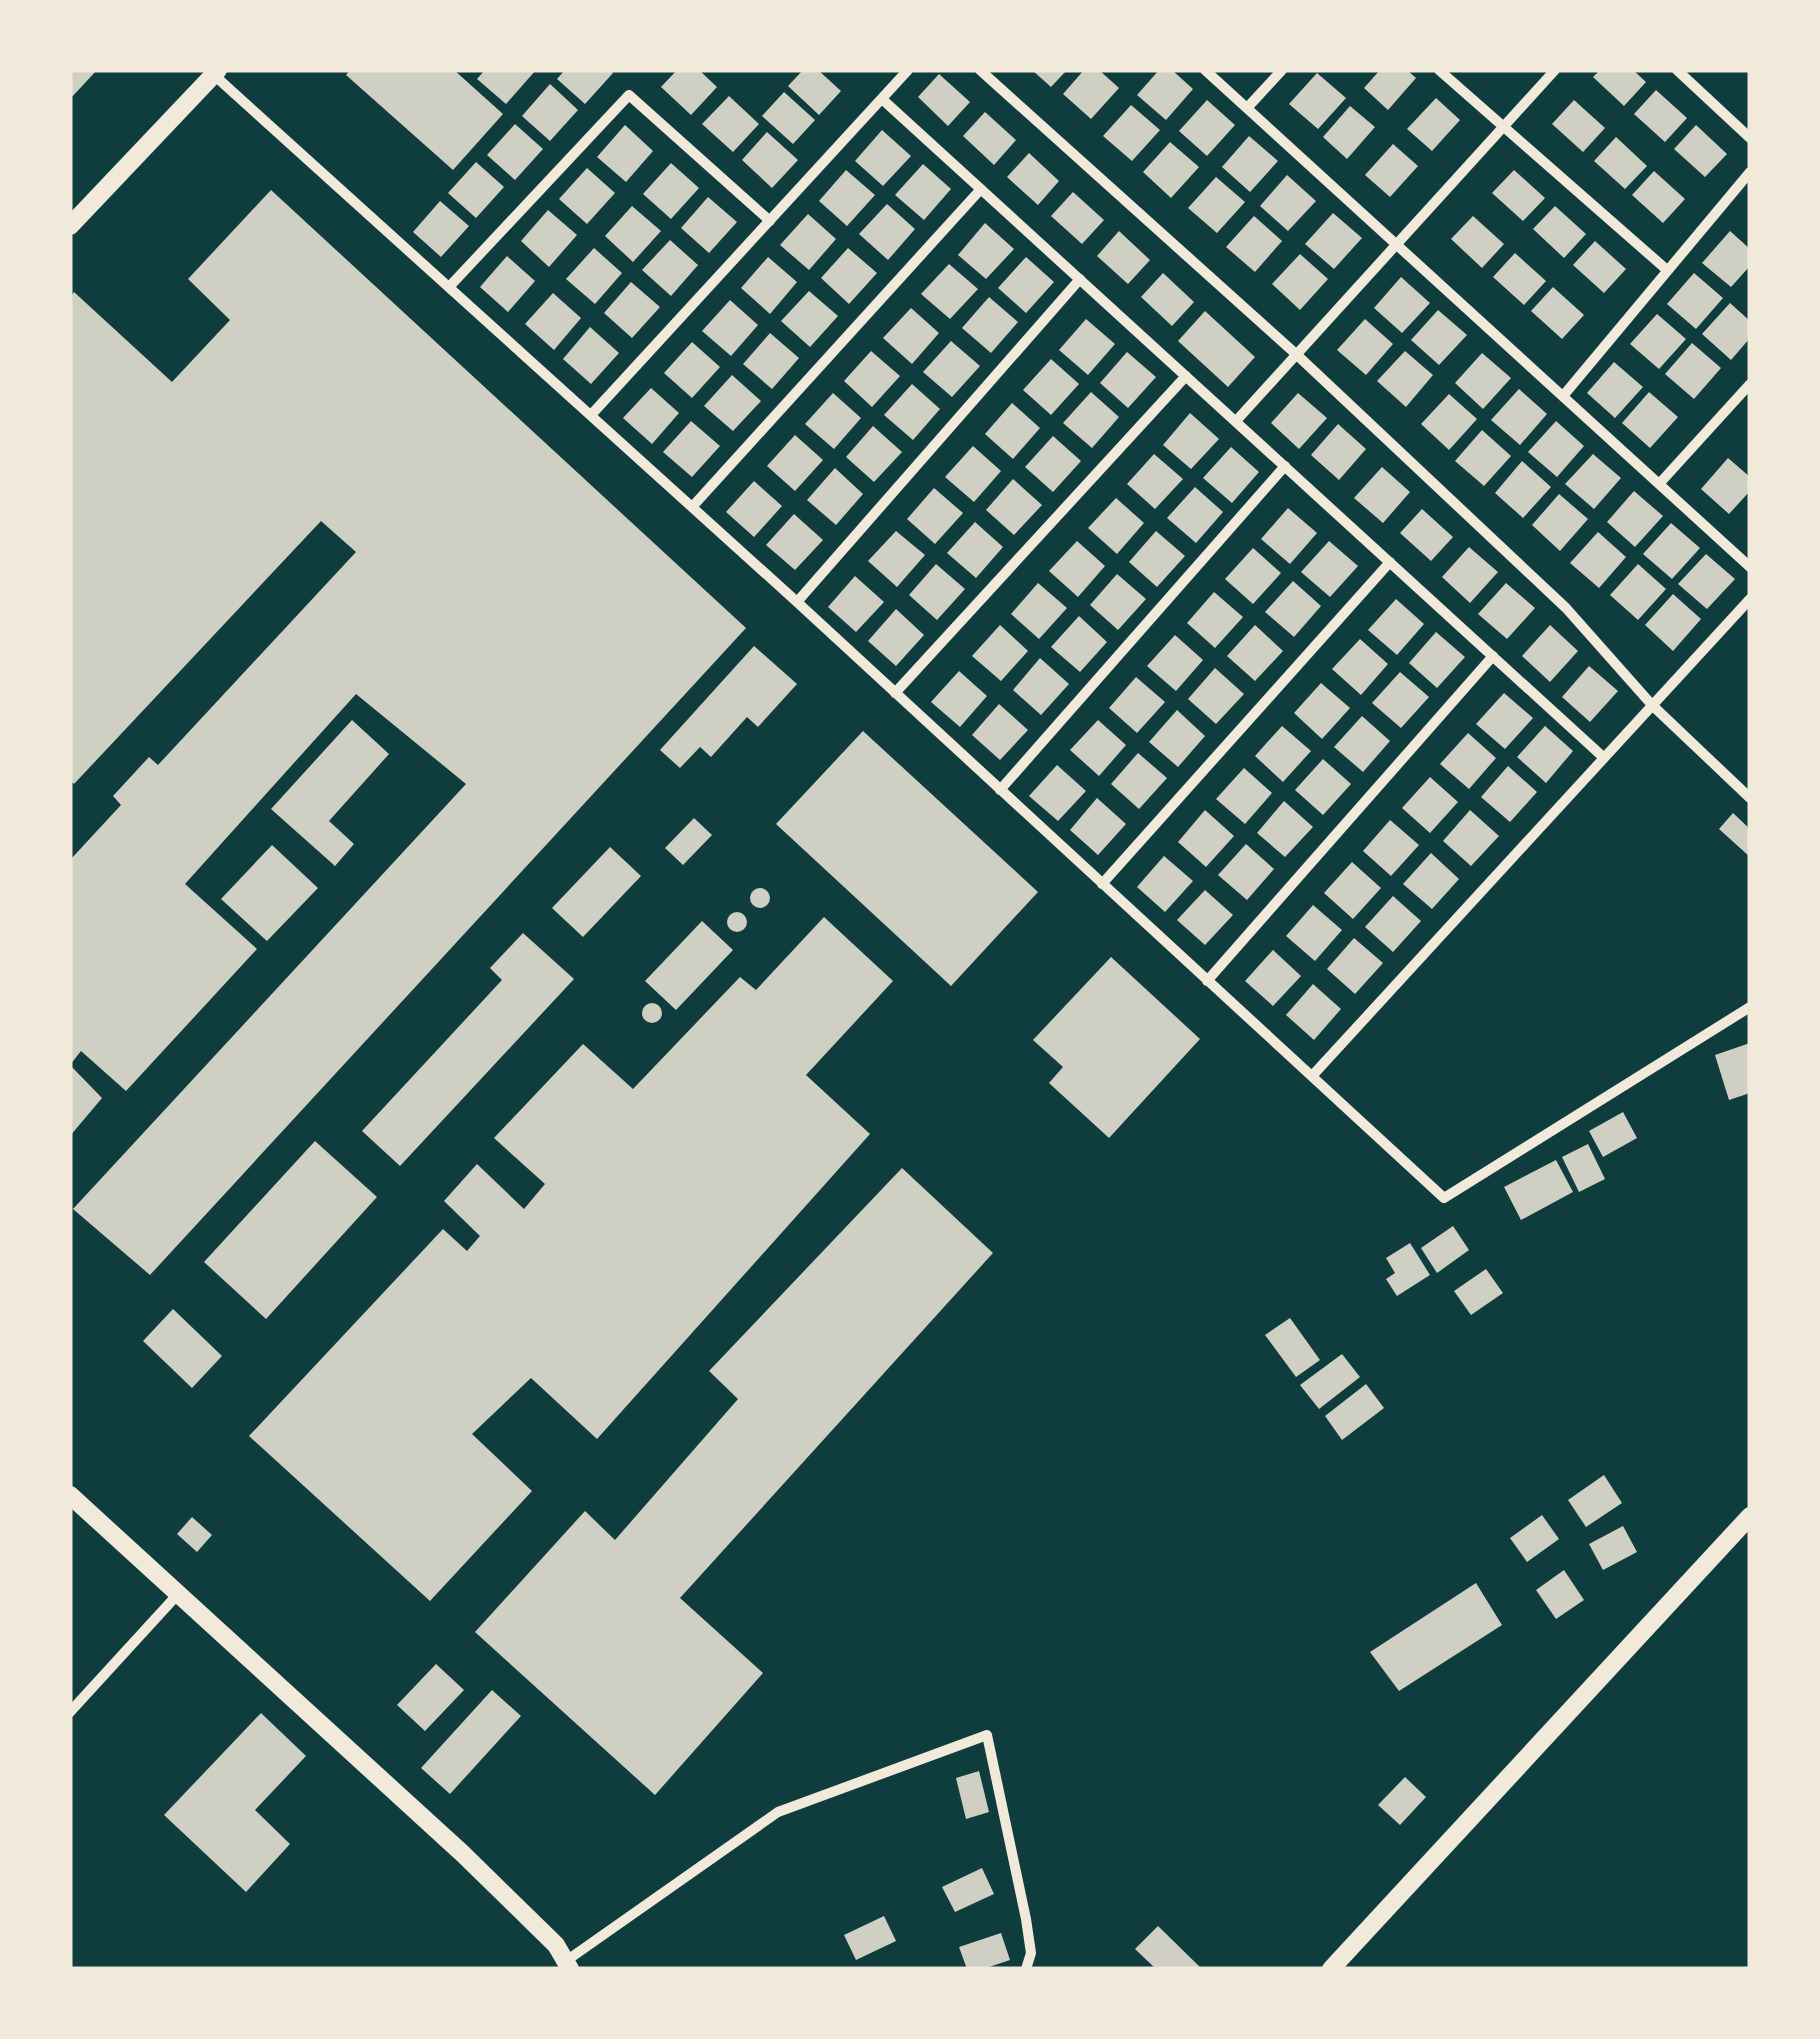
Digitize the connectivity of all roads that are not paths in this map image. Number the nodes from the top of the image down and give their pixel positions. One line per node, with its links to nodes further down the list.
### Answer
1 (908, 70): 9 (street)
2 (980, 70): 21 (street)
3 (1205, 70): 10 (street)
4 (1282, 70): 10 (street)
5 (1439, 70): 11 (street)
6 (1555, 70): 11 (street)
7 (1677, 70): 12 (street)
8 (216, 72): 16 (street); 20 (street)
9 (882, 99): 14 (street); 15 (street)
10 (1247, 108): 17 (street)
11 (1502, 128): 17 (street); 18 (street)
12 (1750, 138)
13 (1750, 172): 18 (street)
14 (981, 189): 19 (street); 29 (street)
15 (770, 221): 20 (street); 25 (street)
16 (70, 226)
17 (1397, 244): 21 (street); 24 (street)
18 (1668, 270): 24 (street)
19 (1080, 280): 22 (street); 33 (street)
20 (448, 287): 25 (street)
21 (1297, 354): 26 (street); 36 (street)
22 (1186, 376): 26 (street); 35 (street)
23 (1750, 384): 28 (street)
24 (1563, 396): 28 (street)
25 (591, 416): 29 (street)
26 (1236, 422): 27 (street)
27 (1285, 466): 30 (street); 38 (street)
28 (1659, 484): 31 (street)
29 (692, 507): 33 (street)
30 (1390, 562): 34 (street); 40 (street)
31 (1750, 566)
32 (1750, 599): 36 (street)
33 (797, 602): 35 (street)
34 (1493, 656): 37 (street); 41 (street)
35 (895, 692): 38 (street)
36 (1652, 705): 37 (street); 39 (street)
37 (1602, 756): 43 (street)
38 (1000, 790): 40 (street)
39 (1750, 798)
40 (1102, 884): 41 (street)
41 (1207, 980): 43 (street)
42 (1750, 1007): 43 (street)
43 (1312, 1076)
44 (70, 1495): 46 (street)
45 (1750, 1516): 50 (street)
46 (178, 1594): 47 (street); 48 (street)
47 (70, 1712)
48 (568, 1965): 49 (street)
49 (1026, 1969)
50 (1332, 1969)

